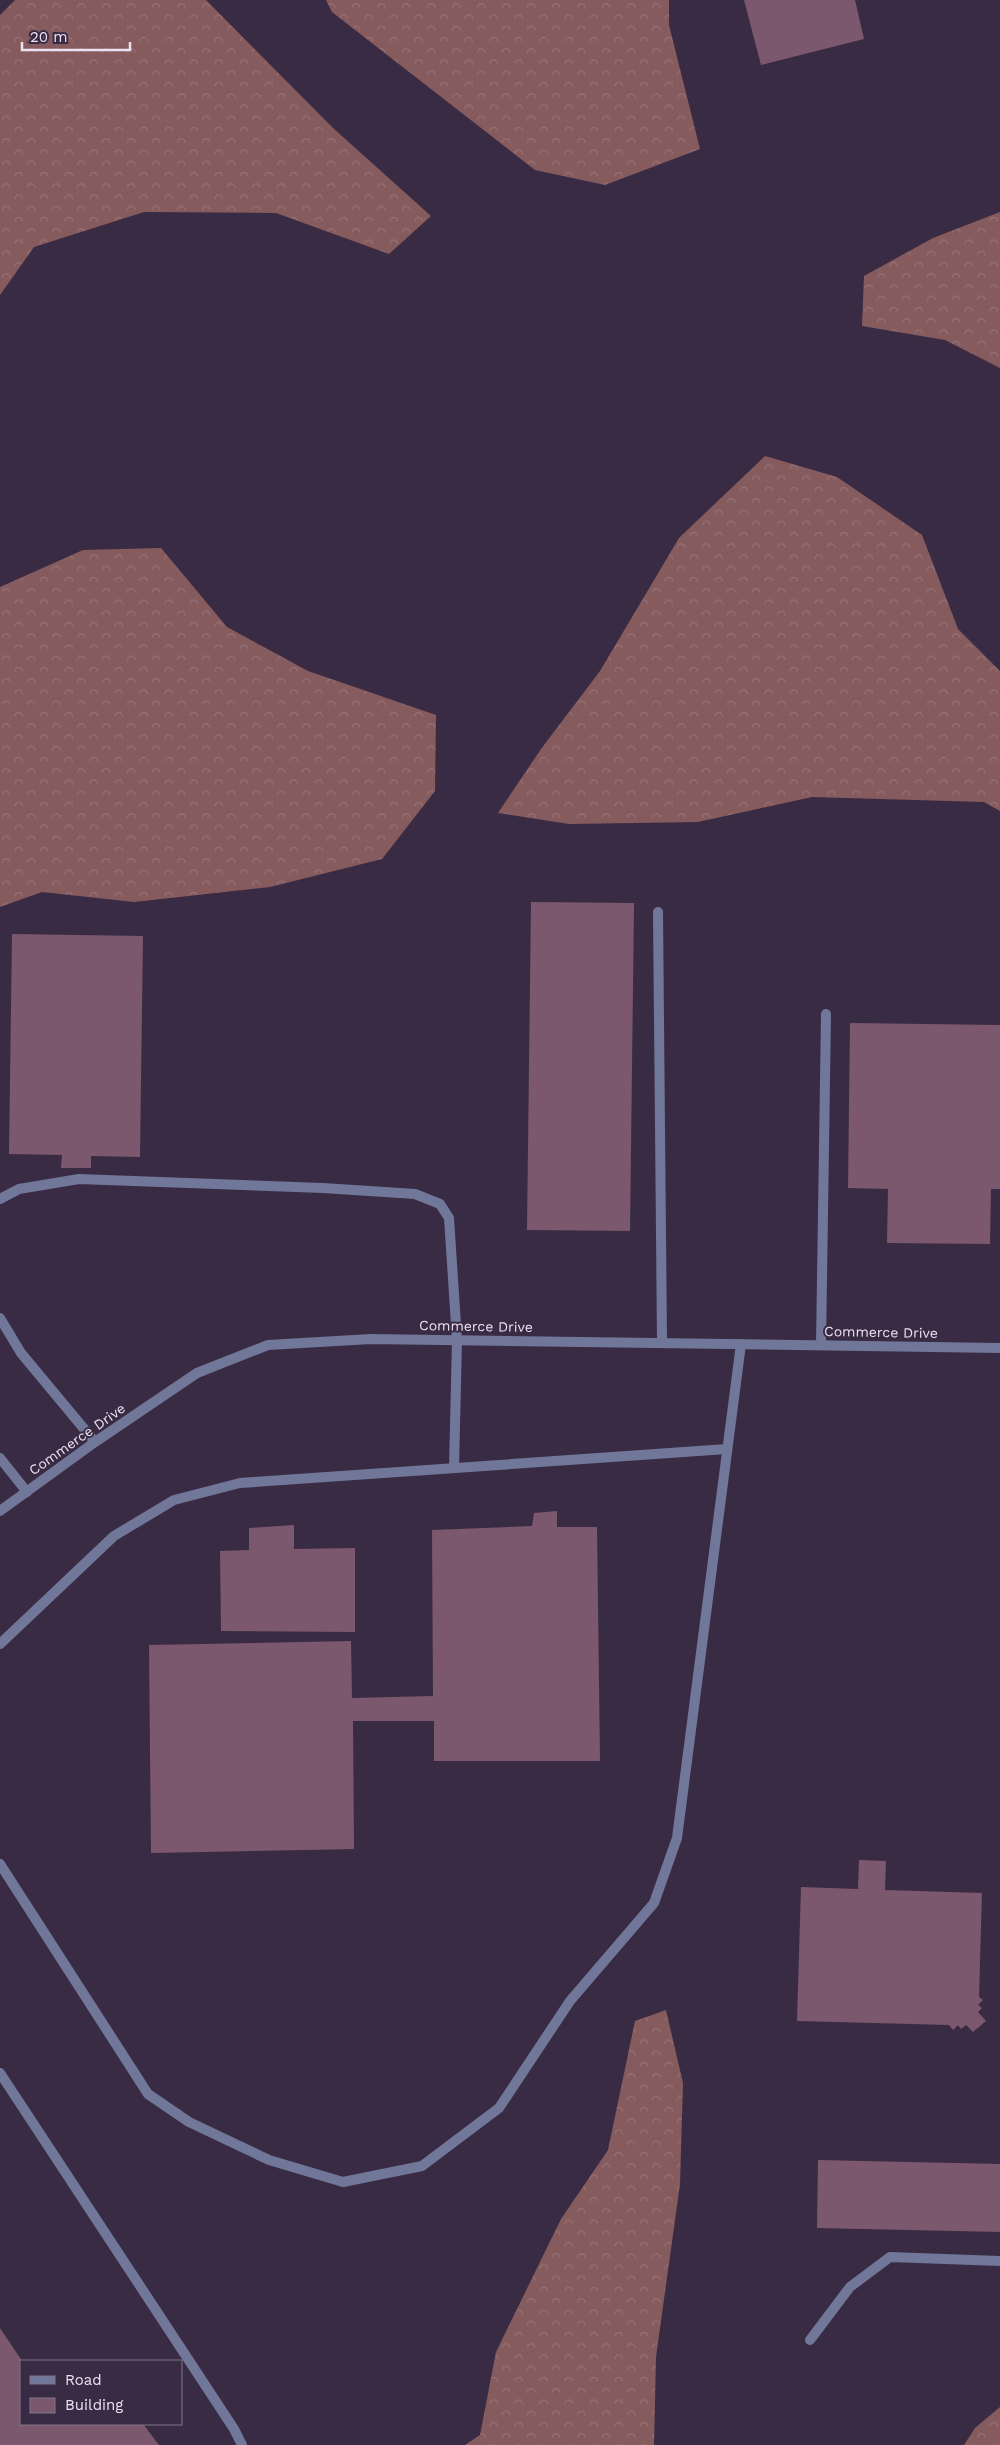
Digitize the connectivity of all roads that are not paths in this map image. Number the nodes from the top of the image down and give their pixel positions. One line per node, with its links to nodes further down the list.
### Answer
1 (658, 912): 6 (street)
2 (826, 1014): 8 (street)
3 (0, 1199): 5 (street)
4 (0, 1318): 10 (street)
5 (457, 1340): 6 (street, Commerce Drive); 10 (street, Commerce Drive); 13 (street)
6 (662, 1343): 7 (street, Commerce Drive)
7 (740, 1344): 8 (street, Commerce Drive); 11 (street)
8 (821, 1345): 9 (street, Commerce Drive)
9 (1000, 1348)
10 (95, 1442): 14 (street, Commerce Drive)
11 (727, 1450): 13 (street); 17 (street)
12 (0, 1458): 14 (street)
13 (454, 1468): 16 (street)
14 (27, 1492): 15 (street, Commerce Drive)
15 (0, 1511)
16 (0, 1644)
17 (0, 1864)
18 (0, 2073): 21 (street)
19 (1000, 2261): 20 (street)
20 (810, 2340)
21 (242, 2445)

